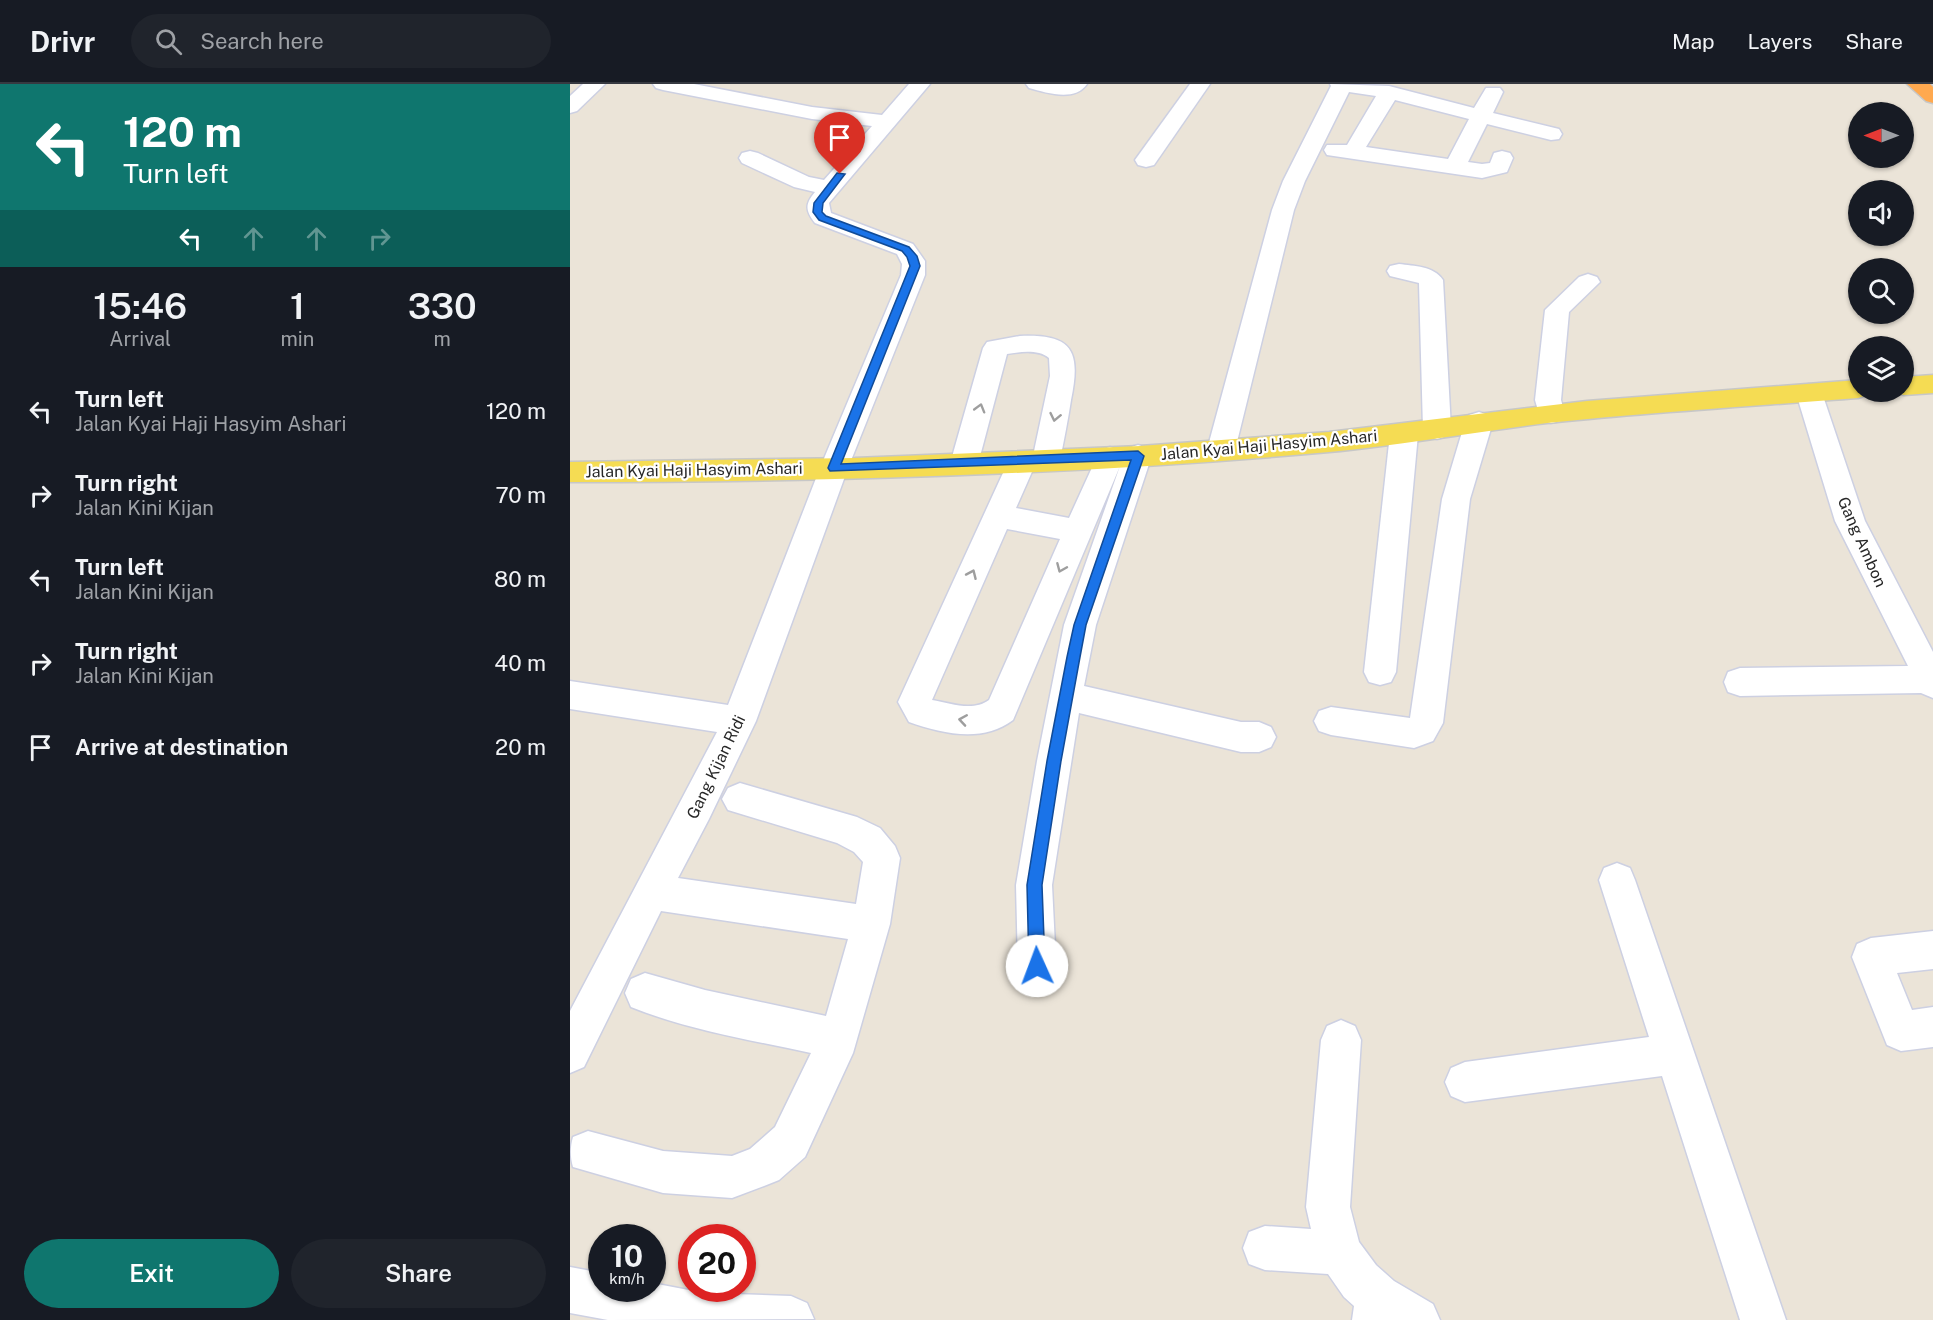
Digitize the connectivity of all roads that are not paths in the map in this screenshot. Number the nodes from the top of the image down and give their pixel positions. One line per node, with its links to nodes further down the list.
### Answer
1 (595, 84): 12 (street)
2 (663, 84): 14 (street)
3 (920, 84): 14 (street)
4 (1036, 84): 5 (street)
5 (1077, 84)
6 (1200, 84): 20 (street)
7 (1341, 84): 9 (street); 16 (street)
8 (1917, 84): 11 (highway)
9 (1389, 92): 13 (street); 17 (street)
10 (1492, 92): 13 (street)
11 (1933, 97)
12 (570, 107)
13 (1482, 116): 15 (street); 21 (street)
14 (889, 122): 22 (street)
15 (1551, 134)
16 (1311, 147): 17 (street); 33 (street)
17 (1353, 152): 21 (street)
18 (750, 158): 22 (street)
19 (1502, 158): 21 (street)
20 (1146, 160)
21 (1455, 166)
22 (829, 188): 37 (street, Gang Kijan Ridi)
23 (1399, 271): 31 (street)
24 (1588, 282): 29 (street)
25 (1933, 384): 26 (main road)
26 (1914, 385)
27 (1848, 390): 28 (main road, Jalan Kyai Haji Hasyim Ashari)
28 (1809, 393): 29 (main road, Jalan Kyai Haji Hasyim Ashari); 43 (street, Gang Ambon)
29 (1551, 414): 30 (main road, Jalan Kyai Haji Hasyim Ashari)
30 (1479, 422): 31 (main road, Jalan Kyai Haji Hasyim Ashari); 47 (street)
31 (1437, 429): 32 (main road, Jalan Kyai Haji Hasyim Ashari)
32 (1404, 434): 33 (main road, Jalan Kyai Haji Hasyim Ashari); 41 (street)
33 (1221, 450): 34 (main road, Jalan Kyai Haji Hasyim Ashari)
34 (1124, 456): 35 (main road, Jalan Kyai Haji Hasyim Ashari); 40 (street); 45 (street)
35 (1034, 461): 36 (main road, Jalan Kyai Haji Hasyim Ashari); 36 (street, one-way to 35); 39 (street)
36 (964, 464): 37 (main road, Jalan Kyai Haji Hasyim Ashari)
37 (834, 468): 38 (main road, Jalan Kyai Haji Hasyim Ashari); 46 (street, Gang Kijan Ridi)
38 (570, 471)
39 (998, 516): 40 (street); 40 (street, one-way to 39)
40 (1078, 531)
41 (1380, 672)
42 (1740, 682): 43 (street)
43 (1932, 682)
44 (570, 695): 46 (street)
45 (1067, 696): 48 (street); 54 (street)
46 (739, 721): 51 (street, Gang Kijan Ridi)
47 (1331, 721)
48 (1259, 737)
49 (740, 799): 52 (street)
50 (1617, 880): 60 (street)
51 (651, 892): 52 (street); 59 (street, Gang Kijan Ridi)
52 (871, 924): 57 (street)
53 (1933, 950): 56 (street)
54 (1037, 966)
55 (645, 993): 57 (street)
56 (1933, 1027)
57 (839, 1039): 62 (street)
58 (1341, 1040): 64 (street)
59 (570, 1053)
60 (1675, 1054): 61 (street); 69 (street)
61 (1465, 1082)
62 (588, 1152)
63 (1265, 1248): 64 (street)
64 (1339, 1253): 66 (street)
65 (570, 1290): 67 (street)
66 (1377, 1309): 68 (street)
67 (791, 1319)
68 (1417, 1320)
69 (1763, 1320)

